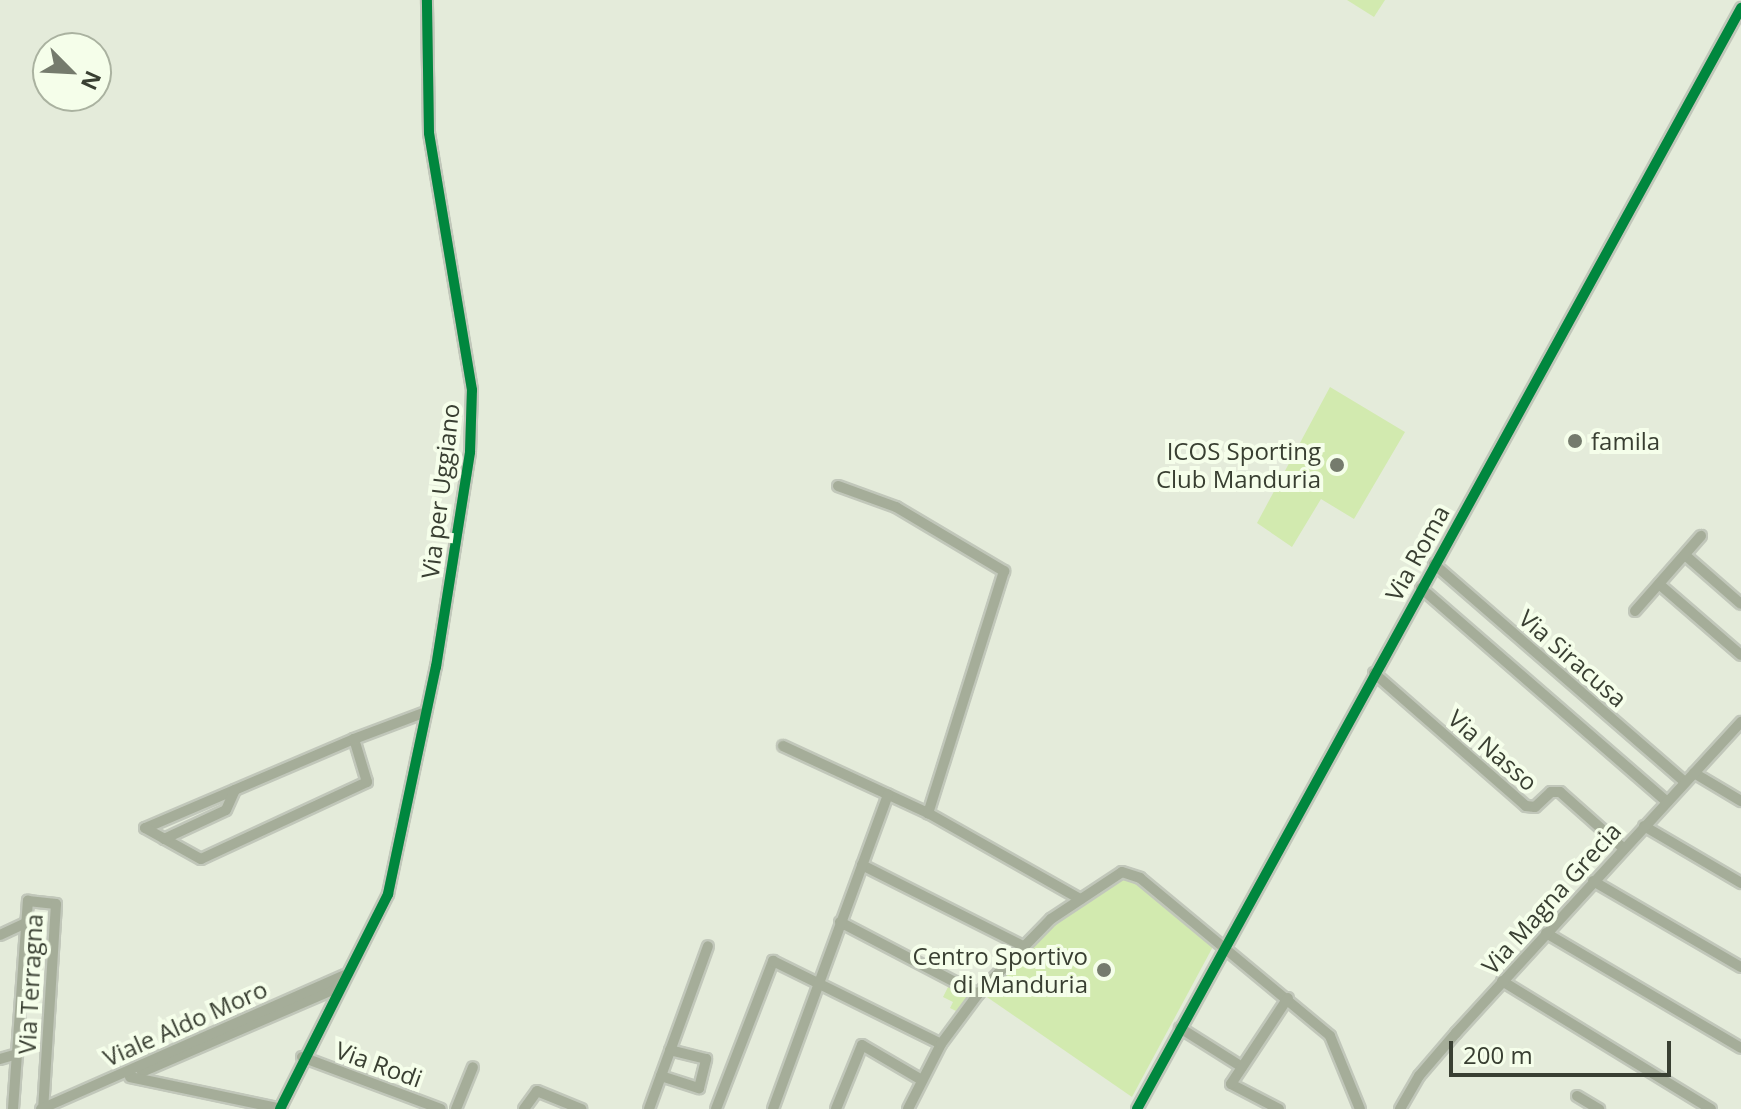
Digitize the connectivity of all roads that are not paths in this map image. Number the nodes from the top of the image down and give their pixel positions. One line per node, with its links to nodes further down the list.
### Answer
1 (427, 0): 14 (street, Via per Uggiano)
2 (1739, 0): 3 (street, Via Roma)
3 (1738, 12): 7 (street, Via Roma)
4 (838, 486): 24 (street)
5 (1701, 536): 6 (street)
6 (1685, 555): 8 (street); 10 (street)
7 (1434, 564): 9 (street, Via Roma); 19 (street, Via Siracusa)
8 (1659, 584): 11 (street); 12 (street)
9 (1421, 588): 13 (street, Via Roma); 23 (street)
10 (1741, 604)
11 (1635, 611)
12 (1741, 655)
13 (1374, 673): 27 (street, Via Nasso); 36 (street, Via Roma)
14 (426, 712): 16 (street); 40 (street, Via per Uggiano)
15 (1740, 726): 18 (street, Via Magna Grecia)
16 (354, 739): 20 (street); 26 (street)
17 (783, 746): 21 (street)
18 (1694, 773): 19 (street, Via Magna Grecia); 22 (street)
19 (1685, 782): 23 (street, Via Magna Grecia)
20 (235, 790): 26 (street); 26 (street)
21 (888, 794): 24 (street); 28 (street)
22 (1741, 801)
23 (1667, 802): 25 (street, Via Magna Grecia)
24 (928, 813): 31 (street)
25 (1644, 826): 27 (street, Via Magna Grecia); 30 (street)
26 (164, 839)
27 (1623, 848): 29 (street, Via Magna Grecia)
28 (862, 865): 32 (street); 38 (street)
29 (1593, 881): 34 (street, Via Magna Grecia); 39 (street)
30 (1741, 883)
31 (1080, 899): 36 (street); 38 (street)
32 (840, 922): 42 (street); 44 (street)
33 (26, 923): 35 (street); 50 (street, Via Terragna); 61 (street, Via Terragna)
34 (1546, 933): 41 (street, Via Magna Grecia); 48 (street)
35 (0, 935)
36 (1224, 945): 45 (street); 46 (street, Via Roma)
37 (708, 946): 49 (street)
38 (1023, 946): 44 (street)
39 (1741, 967)
40 (345, 975): 43 (street, Via per Uggiano); 61 (street, Viale Aldo Moro)
41 (1502, 981): 77 (street, Via Magna Grecia); 79 (street)
42 (820, 983): 47 (street); 70 (street); 71 (street)
43 (338, 987): 51 (street); 56 (street, Viale Aldo Moro)
44 (978, 994): 47 (street)
45 (1288, 998): 54 (street); 76 (street)
46 (1180, 1028): 54 (street); 74 (street, Via Roma)
47 (941, 1044): 57 (street)
48 (1741, 1048)
49 (670, 1050): 55 (street); 55 (street)
50 (17, 1054): 52 (street); 60 (street, Via Terragna)
51 (302, 1057): 64 (street); 65 (street, Via Rodi)
52 (0, 1059)
53 (473, 1067): 66 (street)
54 (1242, 1067): 75 (street)
55 (661, 1076): 69 (street)
56 (130, 1077): 59 (street); 62 (street, Viale Aldo Moro)
57 (922, 1080): 72 (street); 73 (street)
58 (1577, 1096): 78 (street)
59 (226, 1097): 63 (street); 64 (street)
60 (13, 1109)
61 (43, 1109)
62 (56, 1109)
63 (223, 1109)
64 (281, 1109)
65 (441, 1109)
66 (456, 1109)
67 (524, 1109): 68 (street)
68 (581, 1109)
69 (649, 1109)
70 (716, 1109)
71 (773, 1109)
72 (836, 1109)
73 (908, 1109)
74 (1137, 1109)
75 (1279, 1109)
76 (1360, 1109)
77 (1400, 1109)
78 (1599, 1109)
79 (1711, 1109)

